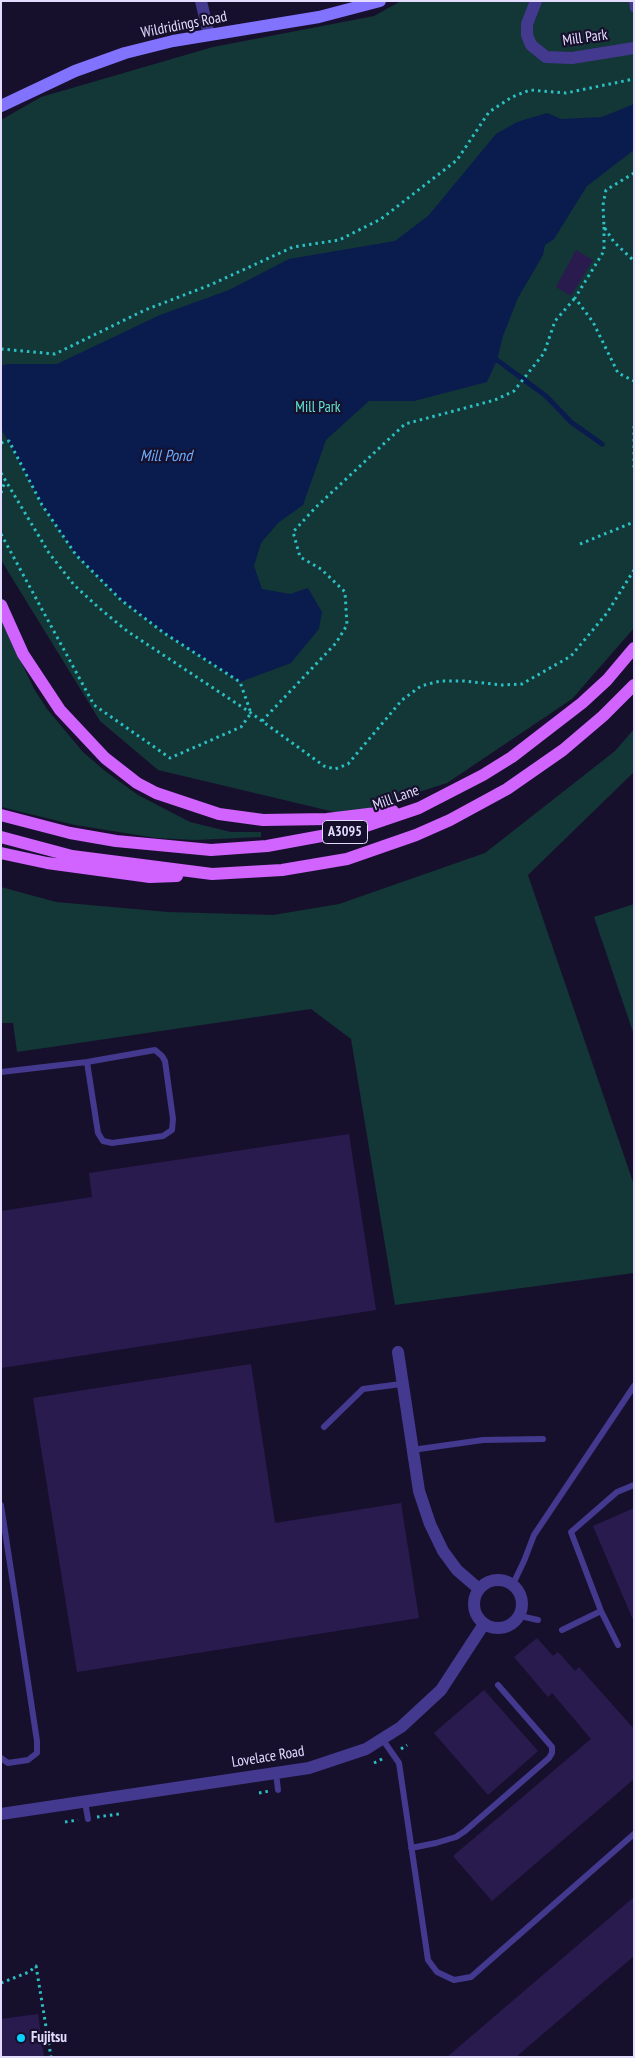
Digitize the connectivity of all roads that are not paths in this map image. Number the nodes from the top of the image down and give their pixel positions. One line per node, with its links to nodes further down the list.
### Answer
1 (201, 1): 4 (street)
2 (380, 1): 4 (street, Wildridings Road)
3 (536, 1): 5 (street, Mill Park)
4 (209, 35): 6 (street, Wildridings Road)
5 (634, 48)
6 (1, 106)
7 (1, 605): 10 (main road, A3095)
8 (634, 648): 10 (main road, Mill Lane / A3095)
9 (634, 685): 14 (main road, A3095)
10 (419, 808): 11 (main road, Mill Lane / A3095)
11 (1, 815)
12 (1, 837): 14 (main road, A3095)
13 (1, 853): 14 (main road, A3095)
14 (212, 874)
15 (87, 1062): 15 (lane); 16 (lane)
16 (1, 1072)
17 (398, 1352): 18 (street)
18 (401, 1384): 20 (lane); 22 (street)
19 (634, 1386): 26 (lane)
20 (324, 1427)
21 (543, 1439): 22 (lane)
22 (412, 1450): 27 (street)
23 (634, 1485): 28 (lane)
24 (1, 1505): 25 (lane)
25 (3, 1534): 36 (lane)
26 (513, 1584): 27 (street); 29 (street)
27 (479, 1589): 31 (street)
28 (601, 1611): 32 (lane); 33 (lane)
29 (520, 1616): 30 (lane); 31 (street)
30 (538, 1620)
31 (484, 1624): 35 (street, Lovelace Road)
32 (562, 1630)
33 (618, 1645)
34 (498, 1685): 43 (lane)
35 (383, 1740): 37 (street, Lovelace Road); 43 (lane)
36 (1, 1758)
37 (276, 1773): 38 (lane); 39 (street, Lovelace Road)
38 (278, 1790)
39 (85, 1802): 40 (street, Lovelace Road); 41 (lane)
40 (1, 1814)
41 (88, 1819)
42 (634, 1834): 43 (lane)
43 (411, 1848)

